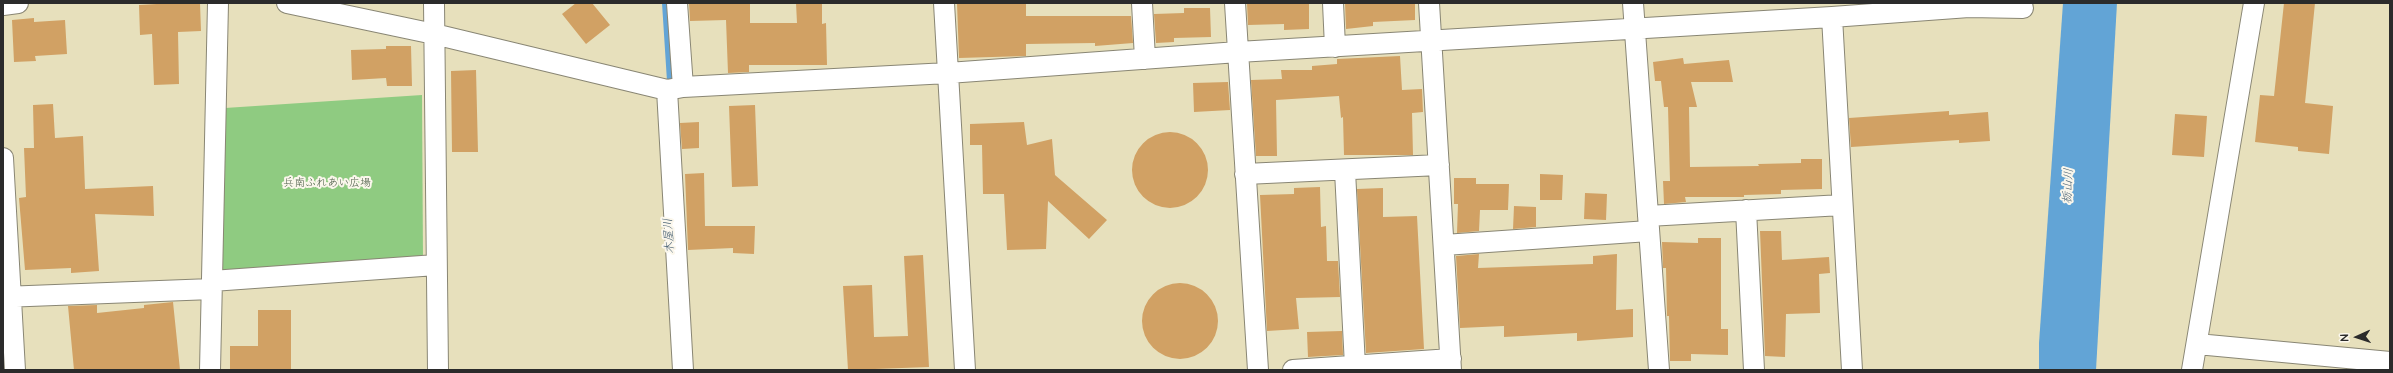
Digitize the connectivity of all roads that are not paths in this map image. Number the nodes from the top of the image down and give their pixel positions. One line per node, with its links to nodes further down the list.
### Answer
1 (18, 3): 13 (street)
2 (218, 3): 34 (street)
3 (287, 3): 18 (street)
4 (434, 3): 18 (street)
5 (677, 3): 24 (street)
6 (944, 3): 23 (street)
7 (1142, 3): 22 (street)
8 (1235, 3): 21 (street)
9 (1333, 3): 20 (street)
10 (1430, 3): 19 (street)
11 (1633, 3): 17 (street)
12 (2254, 3): 36 (street)
13 (3, 5)
14 (1970, 5): 15 (street); 16 (street)
15 (2023, 8)
16 (1832, 17): 17 (street); 29 (street)
17 (1635, 30): 19 (street); 31 (street)
18 (434, 34): 24 (street); 33 (street)
19 (1432, 42): 20 (street); 26 (street)
20 (1335, 47): 21 (street)
21 (1238, 52): 22 (street); 28 (street)
22 (1145, 59): 23 (street)
23 (948, 73): 24 (street); 44 (street)
24 (675, 89): 43 (street)
25 (3, 158): 35 (street)
26 (1439, 165): 27 (street); 32 (street)
27 (1346, 171): 28 (street); 39 (street)
28 (1245, 174): 45 (street)
29 (1842, 205): 30 (street); 49 (street)
30 (1746, 210): 31 (street); 48 (street)
31 (1648, 224): 32 (street); 47 (street)
32 (1444, 245): 37 (street)
33 (436, 265): 34 (street); 42 (street)
34 (212, 285): 35 (street); 41 (street)
35 (6, 298): 40 (street)
36 (2197, 344): 38 (street); 50 (street)
37 (1451, 364): 39 (street)
38 (2382, 364)
39 (1355, 366): 46 (street)
40 (15, 370)
41 (210, 370)
42 (438, 370)
43 (683, 370)
44 (965, 370)
45 (1258, 370)
46 (1294, 370)
47 (1659, 370)
48 (1754, 370)
49 (1852, 370)
50 (2192, 370)

